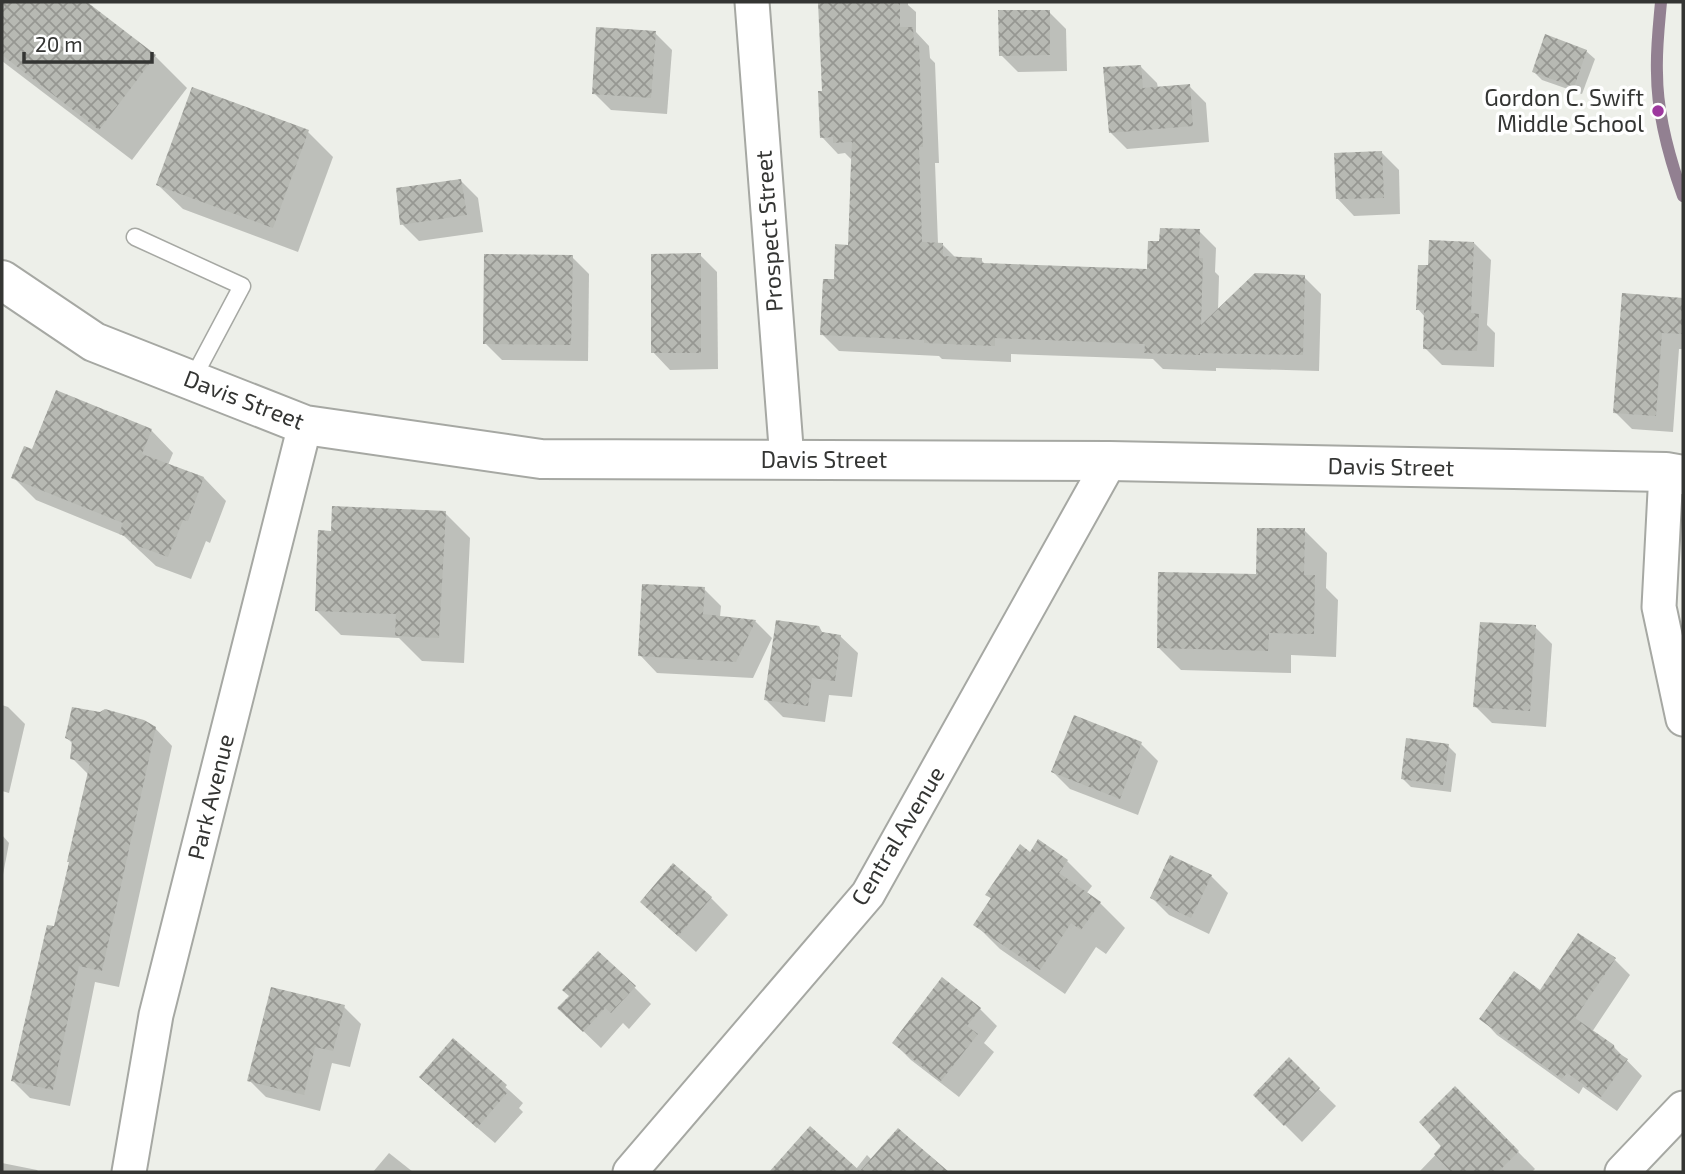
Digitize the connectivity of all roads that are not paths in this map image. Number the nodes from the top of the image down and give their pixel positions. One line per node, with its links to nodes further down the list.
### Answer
1 (752, 2): 6 (street, Prospect Street)
2 (135, 237): 4 (lane)
3 (2, 280): 4 (main road, Davis Street)
4 (192, 380): 5 (main road, Davis Street)
5 (305, 425): 6 (main road, Davis Street); 11 (street, Park Avenue)
6 (787, 460): 7 (main road, Davis Street)
7 (1110, 461): 8 (main road, Davis Street); 12 (street, Central Avenue)
8 (1675, 474): 9 (street)
9 (1683, 719)
10 (1683, 1108): 13 (street)
11 (129, 1172)
12 (630, 1172)
13 (1622, 1172)

